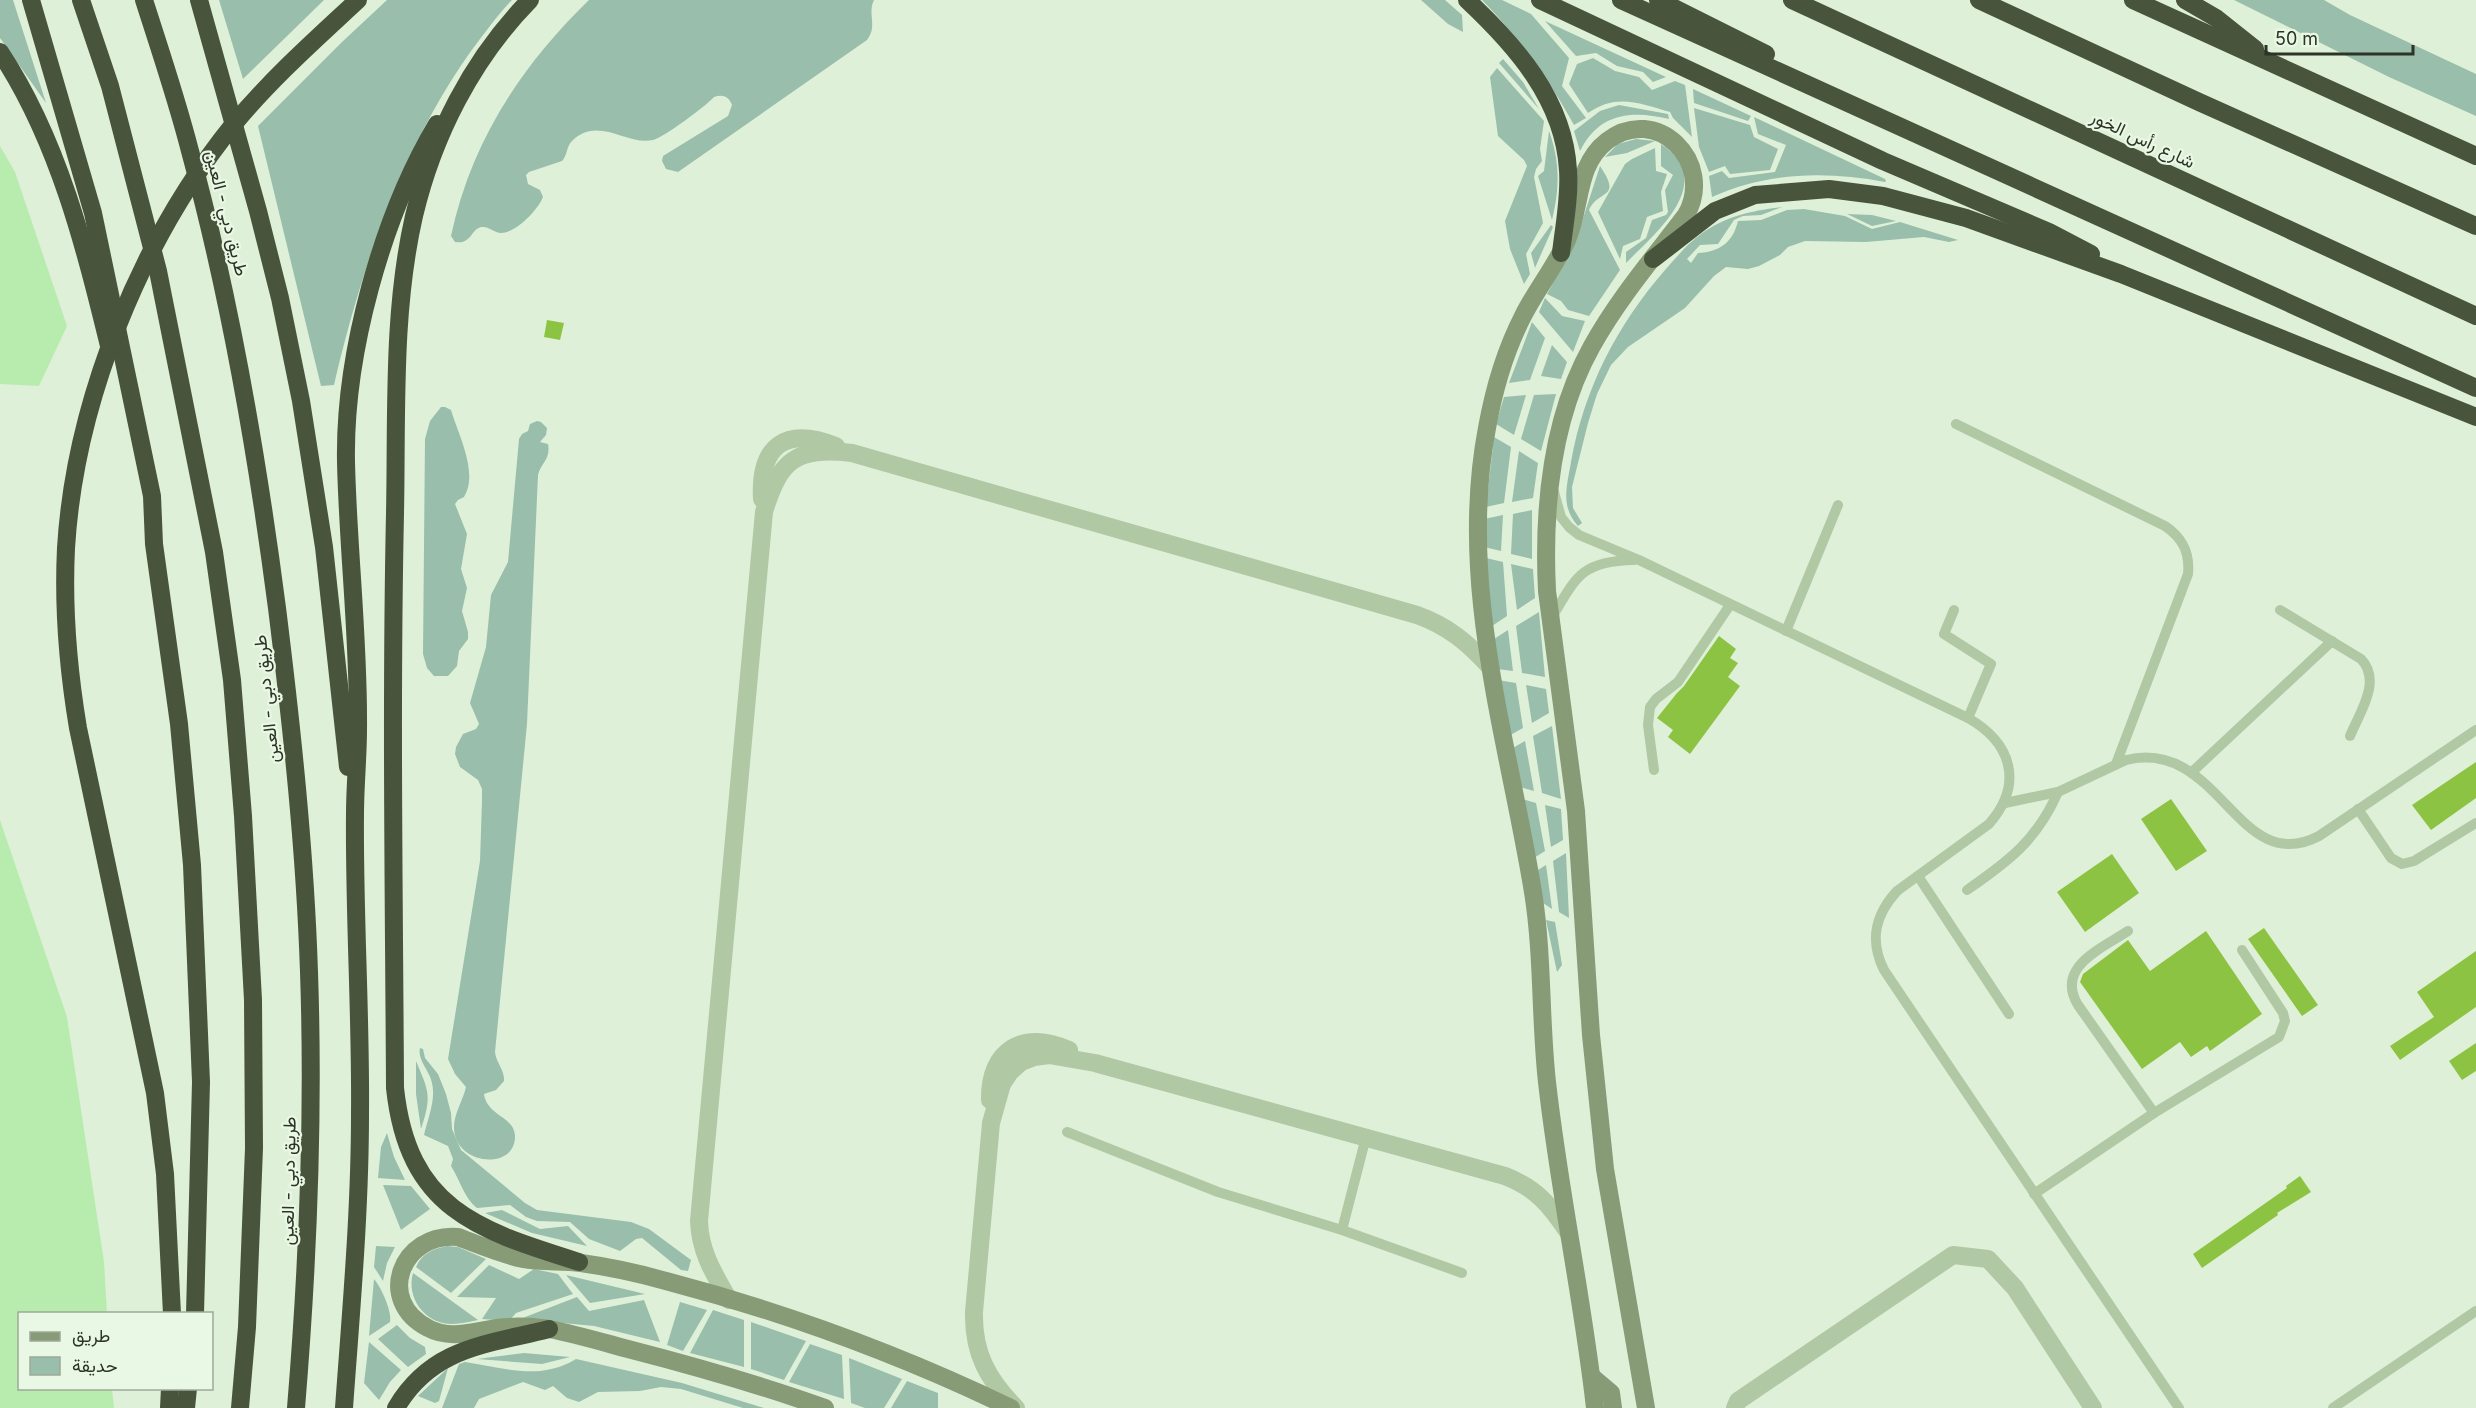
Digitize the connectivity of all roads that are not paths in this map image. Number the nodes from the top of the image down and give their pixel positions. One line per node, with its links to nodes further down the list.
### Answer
1 (31, 0): 32 (highway)
2 (81, 0): 75 (highway, طريق دبي - العين)
3 (144, 0): 76 (highway, طريق دبي - العين)
4 (198, 0): 50 (highway)
5 (358, 0): 66 (highway)
6 (530, 0): 18 (highway)
7 (1467, 0): 23 (highway)
8 (1540, 0): 25 (highway)
9 (1622, 0): 17 (highway)
10 (1658, 0): 17 (highway)
11 (1792, 0): 26 (highway, شارع رأس الخور)
12 (1979, 0): 20 (highway)
13 (2133, 0): 16 (highway)
14 (2185, 0): 16 (highway)
15 (0, 52): 32 (highway)
16 (2275, 66): 19 (highway)
17 (1811, 86): 27 (highway)
18 (455, 101): 50 (highway); 63 (highway)
19 (2476, 156)
20 (2425, 203): 21 (highway); 22 (highway)
21 (2476, 219)
22 (2476, 226)
23 (1561, 253): 24 (street); 40 (street)
24 (1653, 259): 25 (highway); 30 (street)
25 (2121, 274): 28 (highway)
26 (2476, 316)
27 (2476, 388)
28 (2476, 417)
29 (1956, 424): 44 (lane)
30 (1551, 480): 33 (lane); 37 (street)
31 (1839, 505): 38 (lane)
32 (154, 544): 67 (highway)
33 (1640, 560): 34 (lane); 37 (lane)
34 (1730, 605): 38 (lane); 45 (lane)
35 (1954, 610): 41 (lane)
36 (2280, 610): 39 (lane)
37 (1551, 619): 85 (street)
38 (1786, 631): 41 (lane)
39 (2332, 641): 43 (lane); 46 (lane)
40 (1490, 667): 62 (street); 65 (street)
41 (1968, 718): 48 (lane)
42 (2476, 730): 49 (lane)
43 (2350, 736)
44 (2116, 764): 46 (lane); 47 (lane)
45 (1654, 770)
46 (2192, 772): 49 (lane)
47 (2058, 792): 48 (lane); 53 (lane)
48 (2005, 803): 52 (lane)
49 (2358, 809): 51 (lane)
50 (355, 810): 77 (highway)
51 (2476, 823)
52 (1918, 876): 56 (lane); 60 (lane)
53 (1967, 890)
54 (2128, 931): 57 (lane)
55 (2242, 951): 57 (lane)
56 (2009, 1014)
57 (2154, 1113): 60 (lane)
58 (1066, 1132): 61 (lane)
59 (1366, 1137): 61 (lane); 62 (street); 81 (street)
60 (2034, 1194): 88 (lane)
61 (1342, 1230): 64 (lane)
62 (1568, 1232): 70 (street)
63 (579, 1262): 65 (street); 69 (street)
64 (1462, 1273)
65 (729, 1300): 80 (street)
66 (172, 1312)
67 (195, 1312)
68 (2474, 1316): 89 (lane)
69 (549, 1329): 78 (highway); 79 (street)
70 (1592, 1377): 82 (street); 83 (street); 84 (street)
71 (170, 1390): 73 (highway)
72 (188, 1390): 74 (highway)
73 (170, 1408)
74 (186, 1408)
75 (240, 1408)
76 (296, 1408)
77 (344, 1408)
78 (396, 1408)
79 (825, 1408)
80 (1011, 1408)
81 (1016, 1408)
82 (1583, 1408)
83 (1595, 1408)
84 (1613, 1408)
85 (1646, 1408)
86 (1735, 1408): 87 (street)
87 (2093, 1408)
88 (2180, 1408)
89 (2333, 1408)

